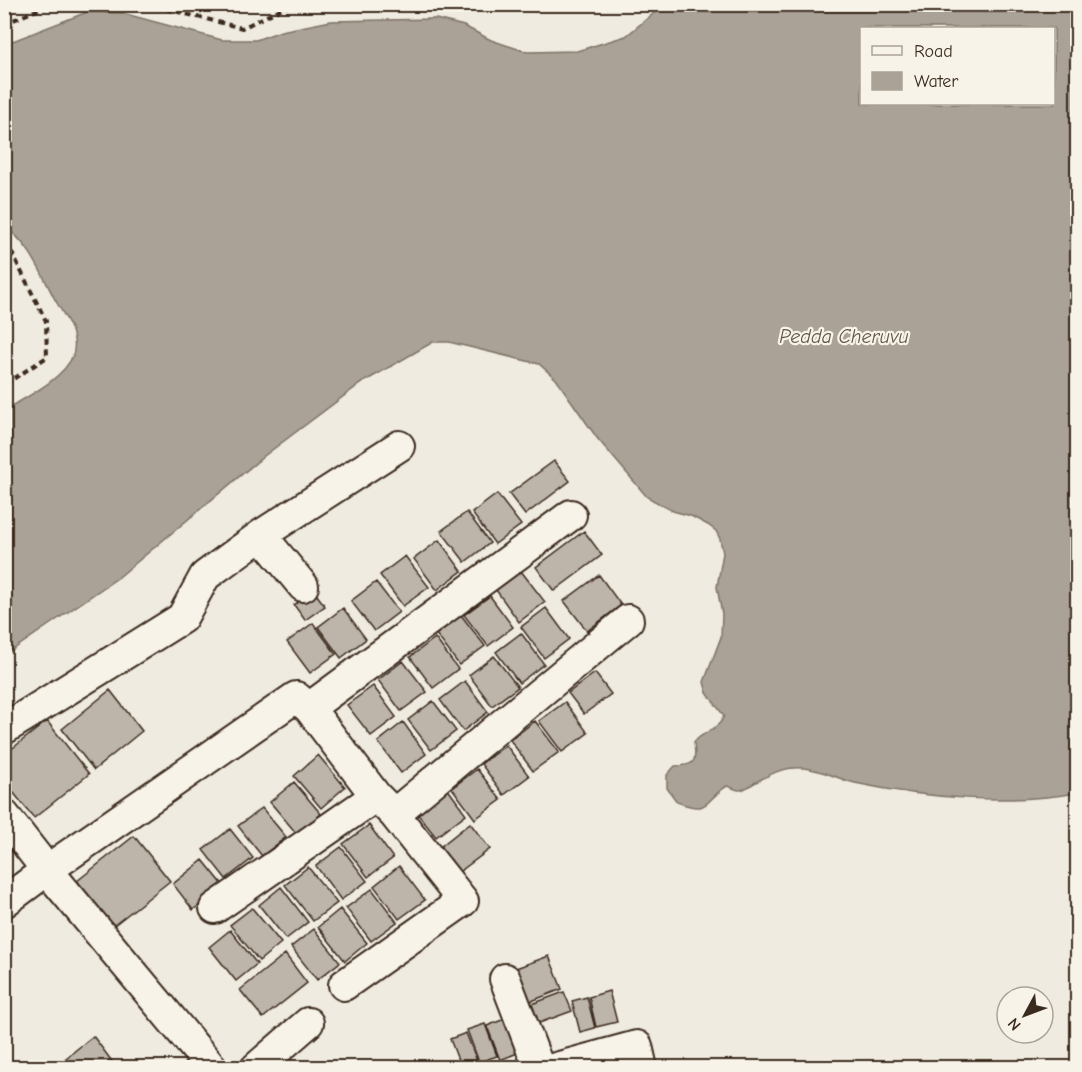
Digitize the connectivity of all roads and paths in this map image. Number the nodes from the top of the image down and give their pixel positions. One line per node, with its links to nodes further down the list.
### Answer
1 (51, 4): 4 (path)
2 (146, 4): 3 (path)
3 (291, 4)
4 (4, 24)
5 (4, 244): 6 (path)
6 (4, 385)
7 (399, 446): 9 (street)
8 (571, 515): 12 (street)
9 (261, 535): 10 (street); 13 (street)
10 (303, 586)
11 (628, 621): 14 (street)
12 (309, 708): 14 (street); 16 (street)
13 (4, 729)
14 (385, 805): 18 (street); 20 (street)
15 (4, 814): 16 (street)
16 (47, 870): 17 (street); 22 (street)
17 (4, 902)
18 (215, 908)
19 (505, 979): 24 (street)
20 (344, 985)
21 (308, 1023): 23 (street)
22 (212, 1068)
23 (256, 1068)
24 (539, 1068)
25 (556, 1068): 26 (street)
26 (642, 1068)

